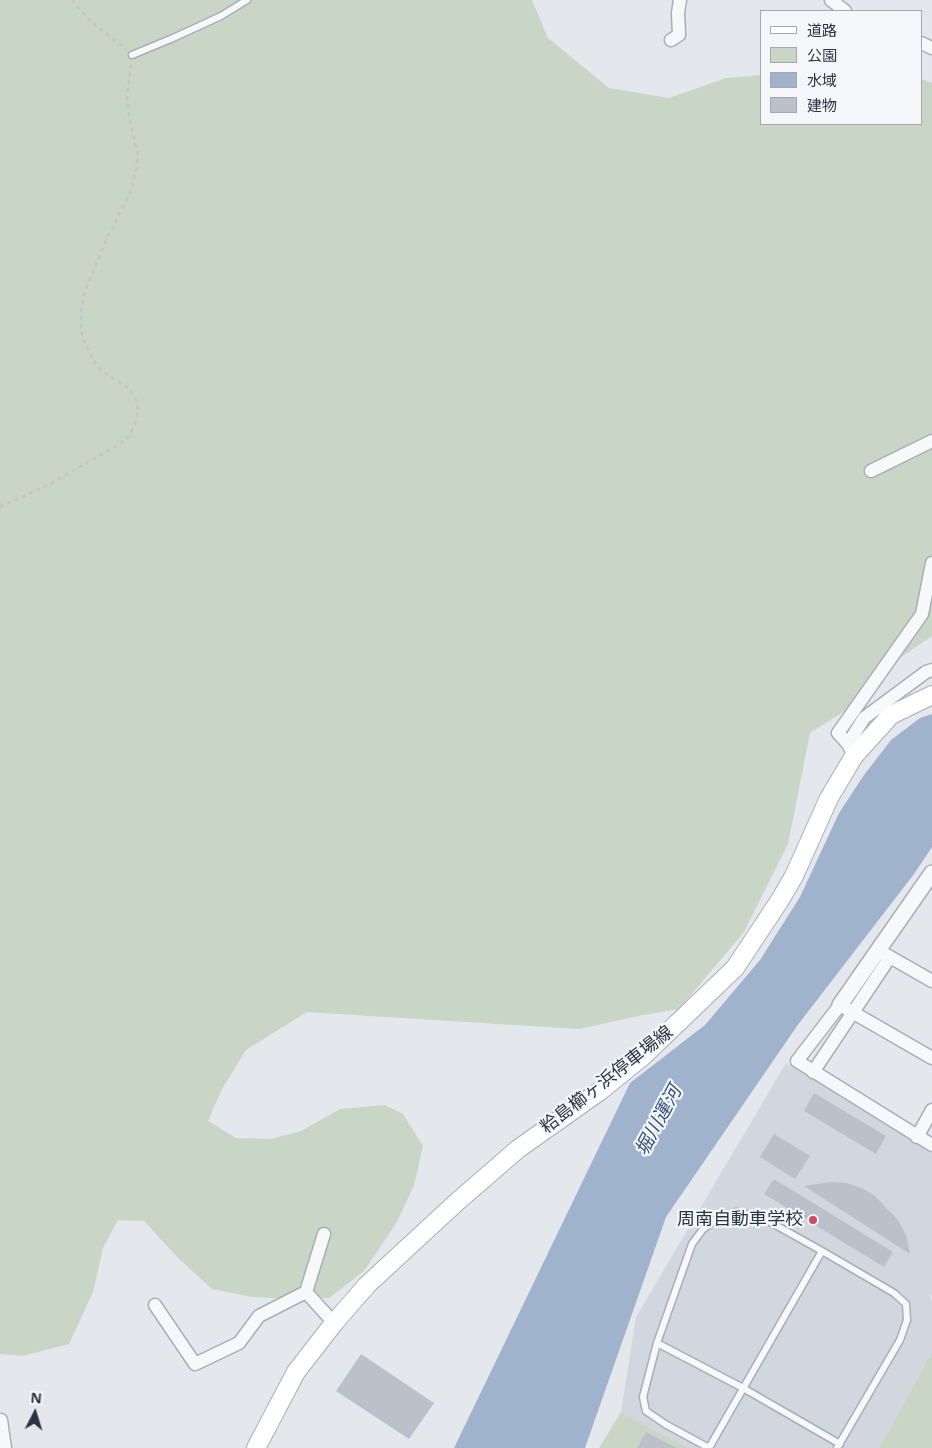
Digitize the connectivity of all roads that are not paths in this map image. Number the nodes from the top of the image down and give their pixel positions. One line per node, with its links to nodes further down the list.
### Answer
1 (247, 0): 6 (lane)
2 (680, 0): 5 (street)
3 (831, 0): 4 (street)
4 (844, 10)
5 (671, 40)
6 (132, 54)
7 (932, 441): 8 (street)
8 (871, 471)
9 (932, 564): 12 (street)
10 (932, 670): 12 (street)
11 (932, 695): 12 (main road, 粭島櫛ヶ浜停車場線)
12 (851, 750): 26 (main road, 粭島櫛ヶ浜停車場線)
13 (932, 873): 14 (street)
14 (884, 954): 15 (street); 16 (street)
15 (932, 981)
16 (846, 1009): 17 (street); 18 (street); 18 (street)
17 (932, 1058)
18 (813, 1072): 20 (street)
19 (932, 1110): 20 (street)
20 (917, 1137): 21 (street)
21 (932, 1145)
22 (324, 1234): 24 (street)
23 (822, 1251): 27 (lane); 28 (lane); 30 (lane)
24 (306, 1292): 25 (street); 26 (street)
25 (155, 1304)
26 (334, 1323): 32 (main road, 粭島櫛ヶ浜停車場線)
27 (657, 1343): 28 (lane); 28 (lane)
28 (743, 1388): 30 (lane)
29 (1, 1420): 31 (street)
30 (838, 1446)
31 (5, 1448)
32 (256, 1448)

